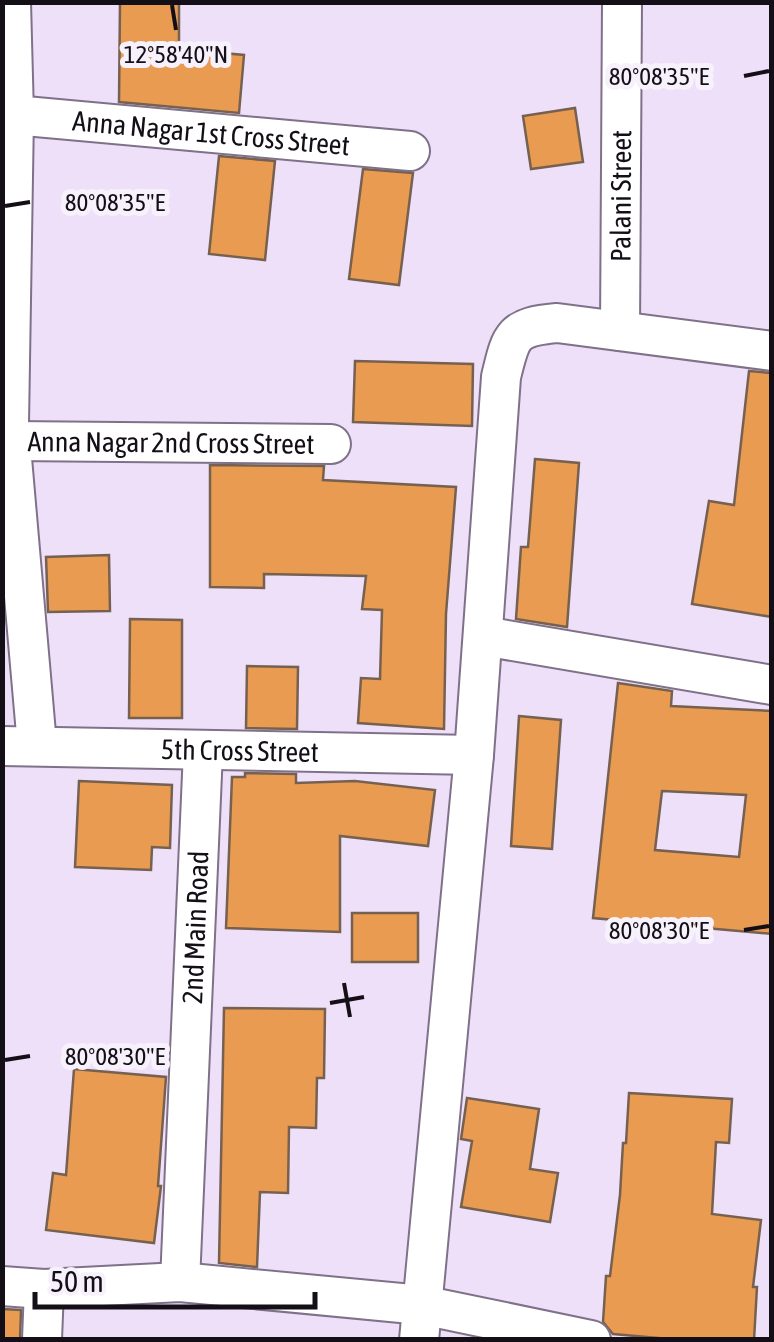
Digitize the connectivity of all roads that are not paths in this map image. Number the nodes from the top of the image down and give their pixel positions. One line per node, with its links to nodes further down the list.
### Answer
1 (12, 2): 3 (street)
2 (622, 2): 5 (street, Palani Street)
3 (14, 114): 4 (street, Anna Nagar 1st Cross Street); 7 (street)
4 (410, 151)
5 (620, 331): 6 (street); 9 (street)
6 (772, 351)
7 (11, 441): 8 (street, Anna Nagar 2nd Cross Street); 11 (street)
8 (331, 444)
9 (483, 636): 10 (street); 13 (street)
10 (772, 685)
11 (20, 745): 12 (street, 5th Cross Street)
12 (203, 751): 13 (street, 5th Cross Street); 14 (street, 2nd Main Road)
13 (474, 755): 17 (street)
14 (180, 1282): 16 (street); 17 (street)
15 (2, 1286): 16 (street)
16 (44, 1289): 18 (street)
17 (420, 1322): 19 (street)
18 (42, 1340)
19 (590, 1340)

